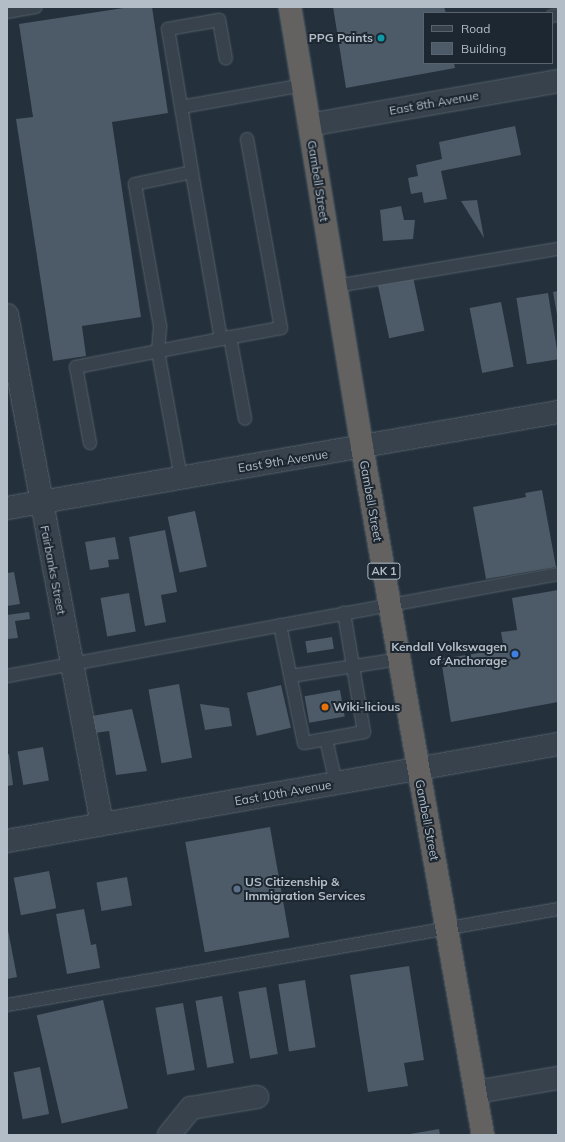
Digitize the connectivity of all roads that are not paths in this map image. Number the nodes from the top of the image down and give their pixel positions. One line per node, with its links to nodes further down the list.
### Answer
1 (36, 7): 3 (lane)
2 (290, 7): 6 (highway, Gambell Street / AK 1)
3 (7, 12)
4 (226, 58): 7 (lane)
5 (558, 81): 8 (street, East 8th Avenue)
6 (303, 85): 7 (lane); 8 (highway, Gambell Street / AK 1)
7 (181, 108): 10 (lane)
8 (309, 125): 12 (highway, Gambell Street / AK 1)
9 (247, 139): 14 (lane)
10 (192, 172): 14 (lane); 16 (lane)
11 (558, 249): 12 (lane)
12 (336, 286): 20 (highway, Gambell Street / AK 1)
13 (7, 315): 15 (street, Fairbanks Street)
14 (225, 338): 16 (lane); 18 (lane)
15 (10, 348): 22 (street, Fairbanks Street)
16 (158, 351): 19 (lane); 21 (lane)
17 (558, 412): 20 (street, East 9th Avenue)
18 (245, 419)
19 (90, 442)
20 (362, 447): 21 (street, East 9th Avenue); 25 (highway, Gambell Street / AK 1)
21 (180, 478): 22 (street, East 9th Avenue)
22 (40, 502): 23 (street, East 9th Avenue); 29 (street, Fairbanks Street)
23 (7, 508)
24 (558, 574): 25 (lane)
25 (389, 604): 26 (lane); 28 (highway, Gambell Street / AK 1)
26 (344, 613): 27 (lane); 30 (lane)
27 (280, 625): 29 (lane); 32 (lane)
28 (399, 659): 30 (lane); 35 (highway, Gambell Street / AK 1)
29 (71, 664): 31 (lane); 37 (street, Fairbanks Street)
30 (352, 667): 32 (lane); 33 (lane)
31 (7, 676)
32 (291, 676): 33 (lane)
33 (326, 739): 36 (lane)
34 (558, 744): 35 (street, East 10th Avenue)
35 (418, 769): 36 (street, East 10th Avenue); 40 (highway, Gambell Street / AK 1)
36 (336, 783): 37 (street, East 10th Avenue)
37 (102, 824): 38 (street, East 10th Avenue)
38 (7, 841)
39 (558, 909): 40 (lane)
40 (448, 929): 41 (lane); 43 (highway, Gambell Street / AK 1)
41 (7, 1006)
42 (558, 1078): 43 (street)
43 (476, 1092): 46 (highway, Gambell Street / AK 1)
44 (257, 1097): 45 (street)
45 (169, 1135)
46 (483, 1135)

